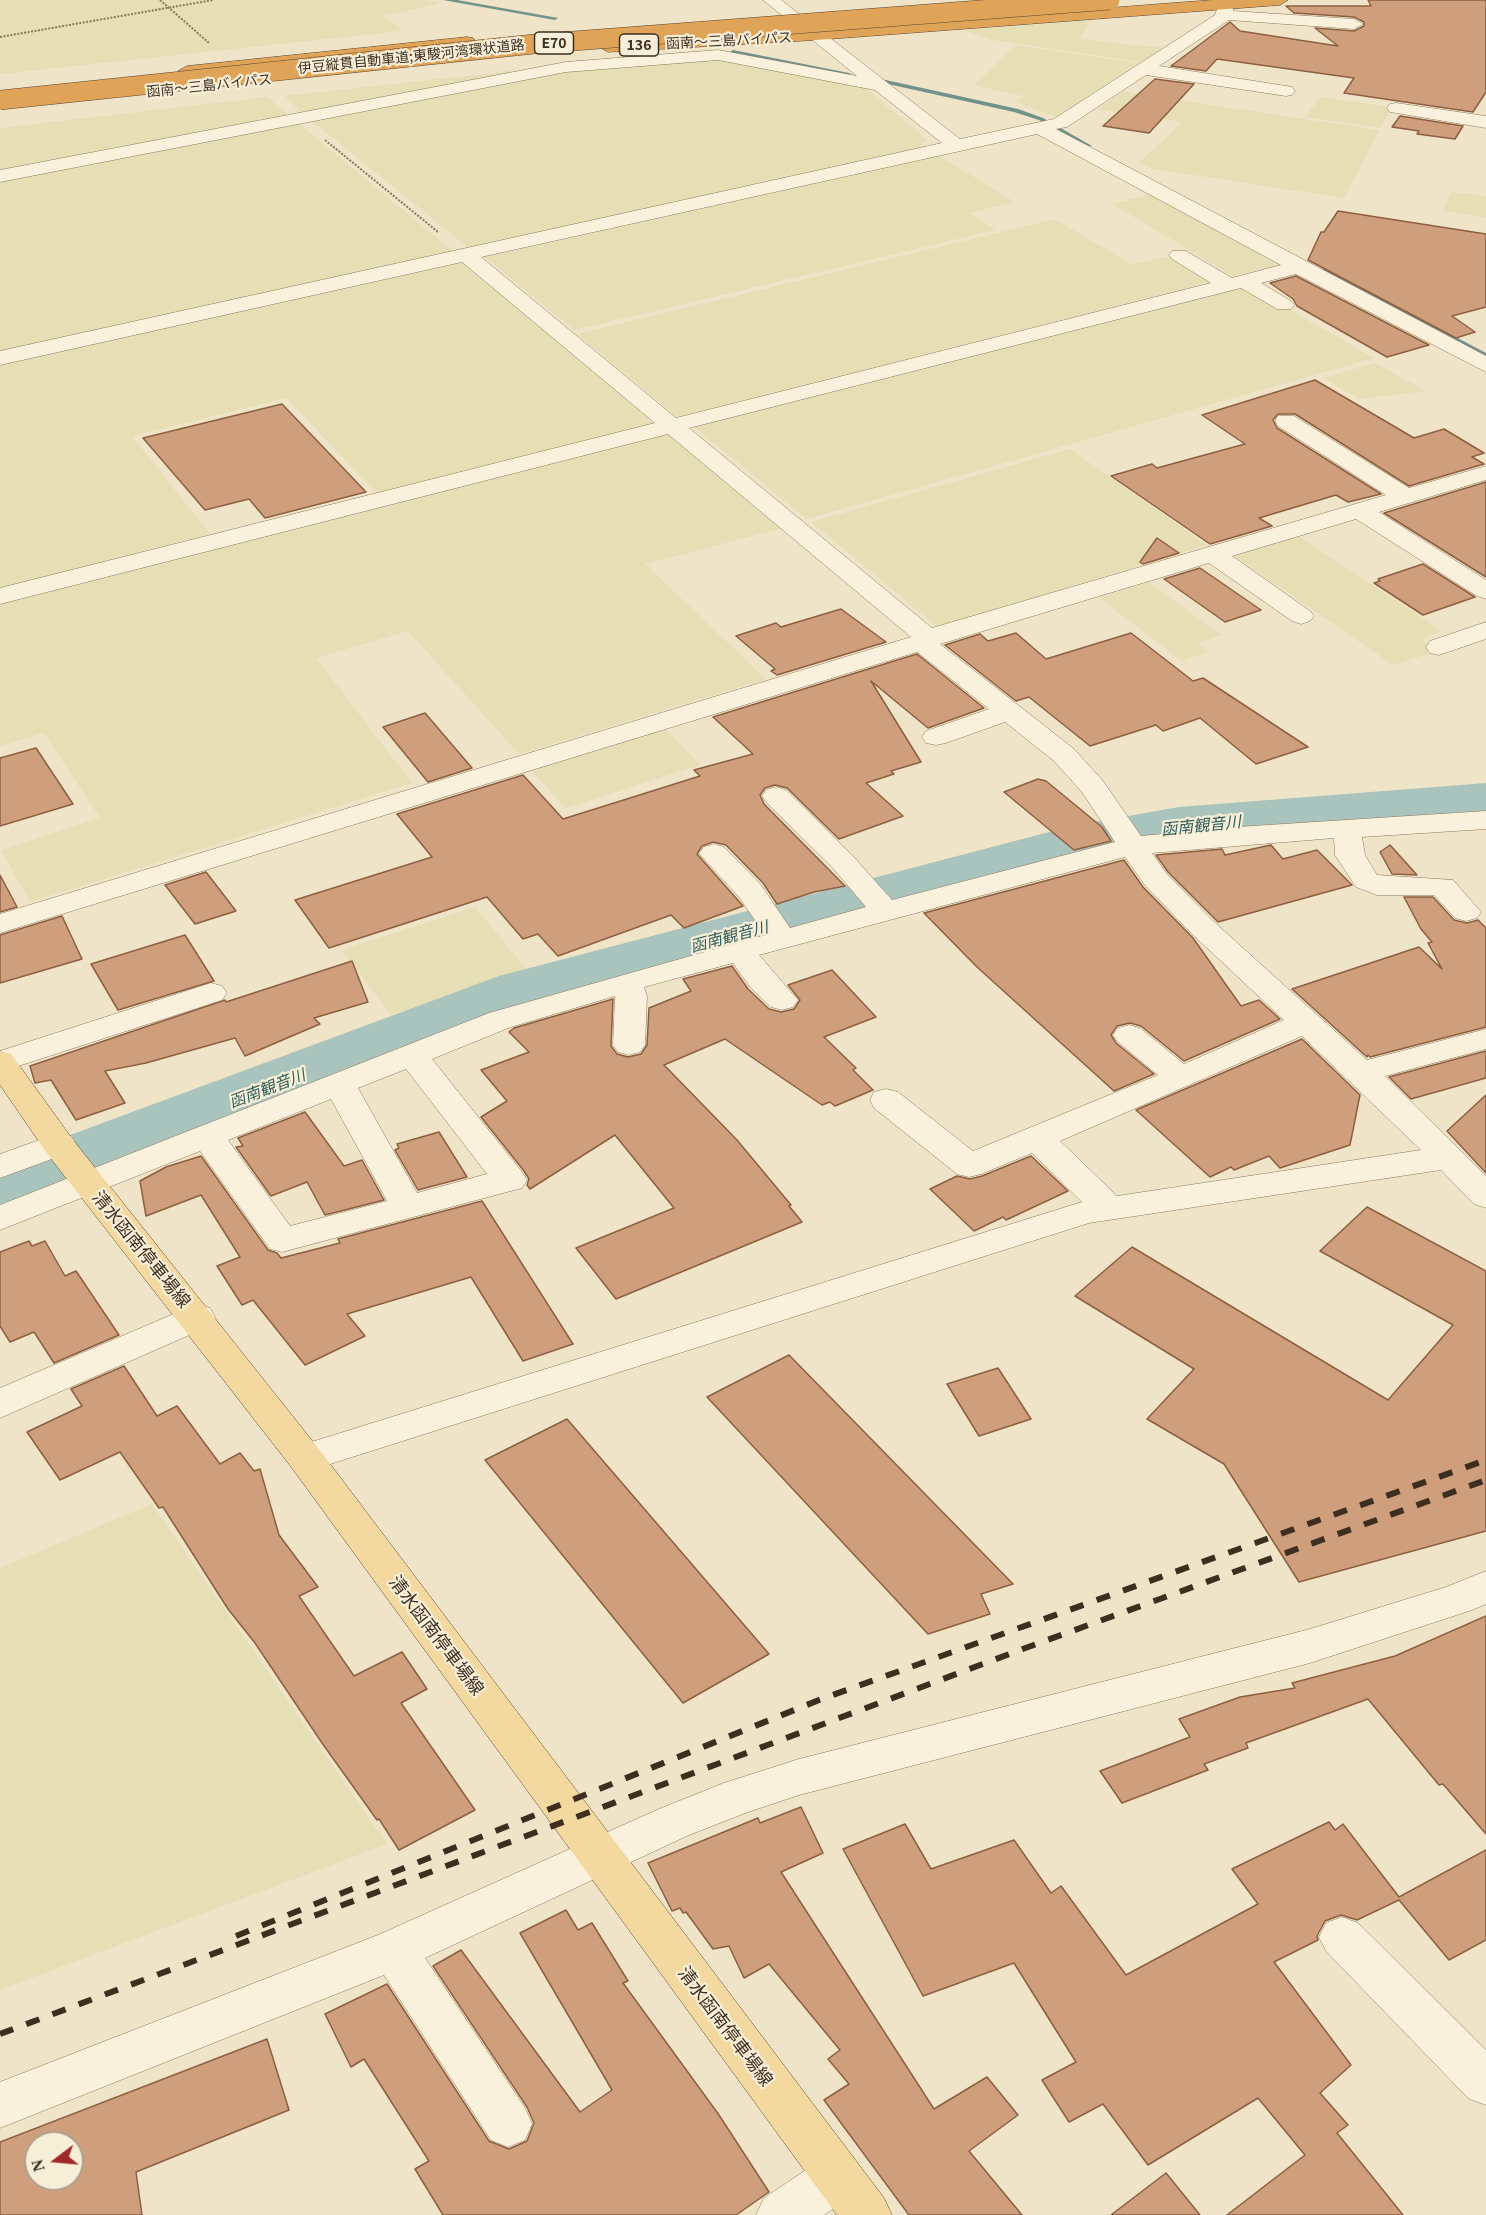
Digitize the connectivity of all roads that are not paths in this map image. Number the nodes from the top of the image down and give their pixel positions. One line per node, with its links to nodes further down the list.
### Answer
1 (771, 0): 7 (street)
2 (1069, 0): 5 (highway, 函南～三島バイパス / 136)
3 (1110, 0): 14 (highway, 伊豆縦貫自動車道;東駿河湾環状道路 / E70, bridge)
4 (1280, 0): 6 (highway, 函南～三島バイパス / 136)
5 (1034, 1): 7 (highway, 函南～三島バイパス / 136)
6 (1225, 9): 8 (street); 9 (highway, 函南～三島バイパス / 136); 10 (street)
7 (792, 15): 9 (street); 12 (highway, 函南～三島バイパス / 136)
8 (1354, 24)
9 (816, 35): 11 (street); 15 (highway, 函南～三島バイパス / 136)
10 (1143, 69): 13 (street); 18 (street)
11 (881, 86): 19 (street); 20 (street)
12 (0, 91)
13 (1286, 91)
14 (0, 100)
15 (0, 108)
16 (1396, 108): 17 (street)
17 (1486, 122)
18 (1048, 126): 19 (street); 23 (street)
19 (957, 146): 21 (street)
20 (0, 176)
21 (466, 255): 26 (street); 29 (street)
22 (1179, 255): 24 (street)
23 (1299, 267): 24 (street); 27 (street)
24 (1235, 282): 25 (street); 29 (street)
25 (1284, 305)
26 (0, 358)
27 (1486, 365)
28 (1286, 421): 31 (street)
29 (670, 426): 35 (street); 38 (street)
30 (1486, 473): 31 (street)
31 (1406, 497): 32 (street)
32 (1359, 510): 33 (street); 34 (street)
33 (1213, 554): 36 (street); 38 (street)
34 (1486, 591)
35 (0, 596)
36 (1300, 616)
37 (1486, 630): 39 (street)
38 (925, 640): 40 (street); 49 (street)
39 (1439, 647)
40 (1011, 711): 41 (street); 45 (street)
41 (936, 737)
42 (776, 796): 47 (street)
43 (1486, 820): 44 (street)
44 (1347, 829): 45 (street); 48 (street)
45 (1132, 846): 47 (street); 55 (street)
46 (714, 853): 50 (street)
47 (878, 901): 50 (street)
48 (1466, 912)
49 (0, 924)
50 (777, 928): 51 (street)
51 (740, 951): 52 (street); 54 (street)
52 (627, 982): 58 (street); 59 (street)
53 (211, 993): 60 (street)
54 (782, 1000)
55 (1306, 1022): 61 (street); 62 (street)
56 (1129, 1035): 62 (street)
57 (1486, 1039): 61 (street)
58 (629, 1045)
59 (412, 1055): 63 (street); 71 (street)
60 (0, 1061): 68 (main road, 清水函南停車場線)
61 (1361, 1072): 67 (street)
62 (1181, 1078): 66 (street)
63 (339, 1083): 65 (street); 71 (street)
64 (886, 1100): 66 (street)
65 (207, 1136): 68 (street); 71 (street)
66 (1037, 1138): 72 (street)
67 (1446, 1158): 70 (street); 72 (street)
68 (73, 1163): 69 (street); 73 (street); 74 (main road, 清水函南停車場線)
69 (0, 1167)
70 (1486, 1197)
71 (408, 1208)
72 (1110, 1209): 76 (street)
73 (0, 1218)
74 (197, 1317): 75 (street); 76 (main road, 清水函南停車場線)
75 (0, 1404)
76 (305, 1458): 78 (main road, 清水函南停車場線)
77 (1486, 1587): 78 (street)
78 (599, 1857): 80 (street); 84 (main road, 清水函南停車場線)
79 (1342, 1937): 81 (street)
80 (394, 1950): 82 (street); 83 (street)
81 (1486, 2083)
82 (0, 2105)
83 (508, 2124)
84 (838, 2177): 85 (street); 86 (main road, 清水函南停車場線)
85 (781, 2215)
86 (867, 2215)

